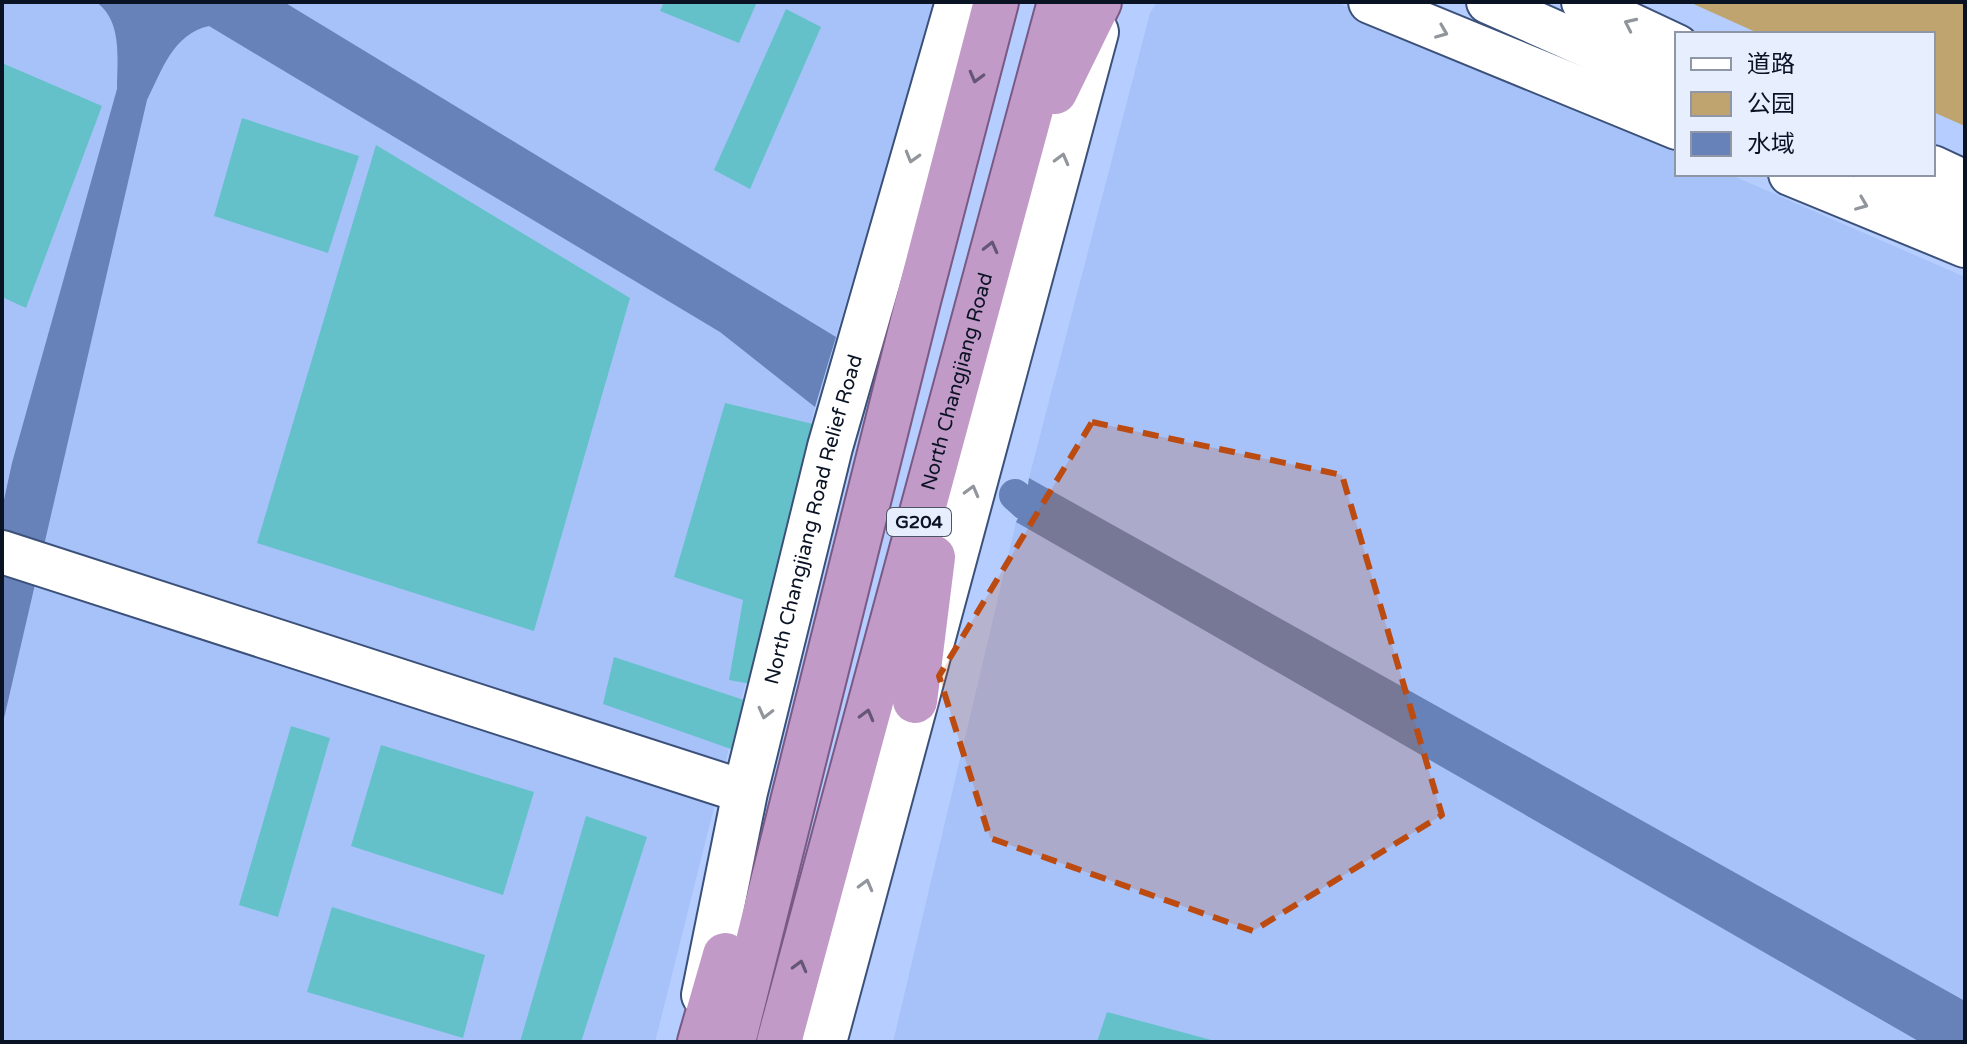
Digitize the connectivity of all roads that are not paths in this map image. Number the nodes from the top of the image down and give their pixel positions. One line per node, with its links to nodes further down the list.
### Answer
1 (958, 2): 21 (main road, North Changjiang Road Relief Road, one-way to 21)
2 (996, 2): 22 (highway, G204, one-way to 22)
3 (1060, 2): 15 (highway, North Changjiang Road / G204)
4 (1102, 2): 15 (highway); 20 (main road, one-way to 4)
5 (1370, 2): 10 (street, one-way to 10)
6 (1488, 2): 9 (street)
7 (1583, 2): 8 (street, one-way to 7)
8 (1675, 45)
9 (1675, 85)
10 (1675, 127)
11 (1935, 168): 14 (street)
12 (1795, 176): 17 (street, one-way to 17)
13 (1879, 176): 16 (street)
14 (1965, 182)
15 (1004, 199): 18 (highway, North Changjiang Road / G204, one-way to 15)
16 (1965, 214)
17 (1965, 246)
18 (954, 392): 20 (highway); 23 (highway, North Changjiang Road / G204, one-way to 18)
19 (2, 552): 21 (street)
20 (915, 701): 24 (main road, one-way to 20)
21 (745, 792): 22 (main road, North Changjiang Road Relief Road)
22 (716, 1039)
23 (779, 1042)
24 (824, 1042)

